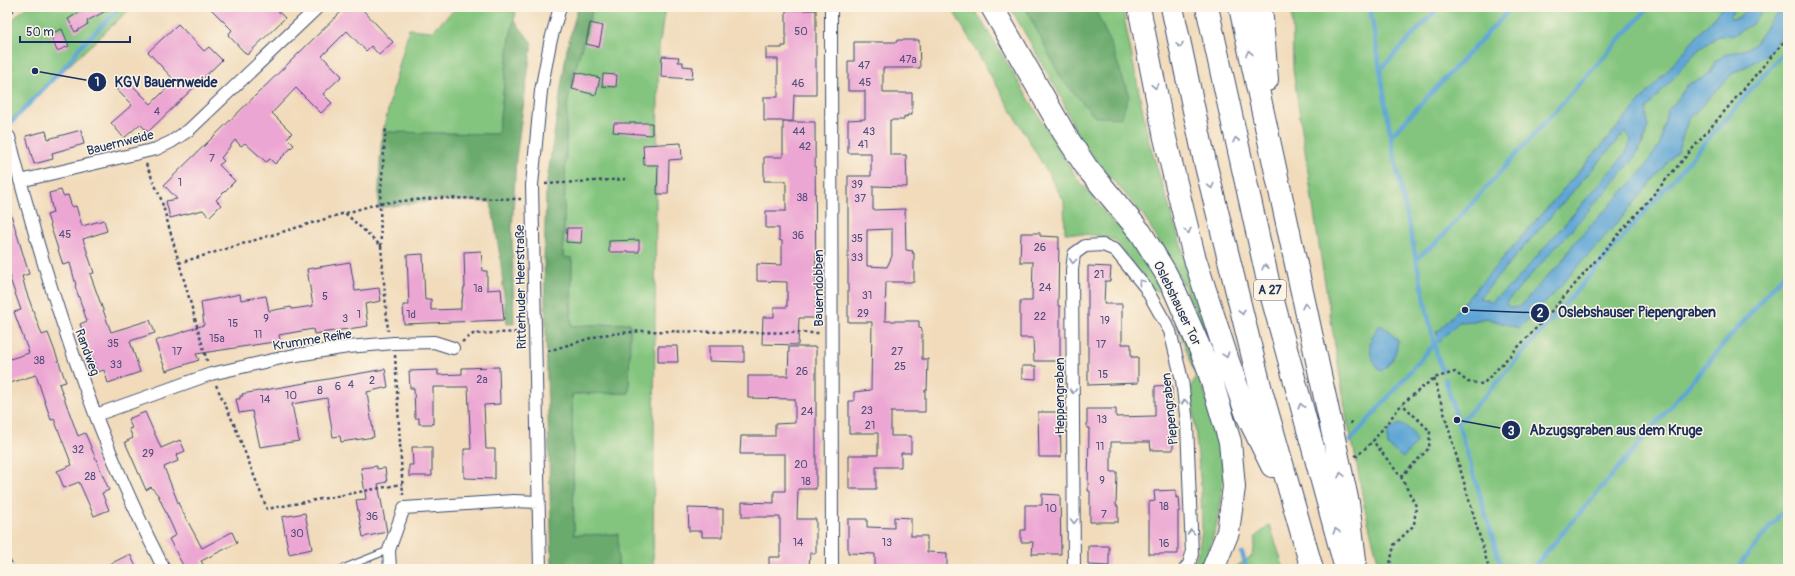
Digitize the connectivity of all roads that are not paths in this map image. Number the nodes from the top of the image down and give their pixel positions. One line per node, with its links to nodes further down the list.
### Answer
1 (318, 7): 12 (street, Bauernweide)
2 (560, 7): 16 (street, Ritterhuder Heerstraße)
3 (831, 7): 23 (street, Bauerndobben)
4 (992, 7): 26 (highway, Oslebshauser Tor)
5 (1139, 7): 17 (highway, one-way to 17)
6 (1172, 7): 17 (highway, A 27, one-way to 17)
7 (1207, 7): 28 (highway, A 27, one-way to 7)
8 (1240, 7): 11 (highway, one-way to 8)
9 (1261, 7): 11 (highway)
10 (9, 137): 12 (street, Randweg)
11 (1272, 159): 29 (highway, one-way to 11)
12 (20, 181): 15 (street, Randweg)
13 (1103, 246): 24 (street, Heppengraben, one-way to 24); 25 (street, Piepengraben, one-way to 13)
14 (452, 348): 15 (street, Krumme Reihe)
15 (96, 415): 19 (street, Randweg)
16 (539, 502): 18 (street); 22 (street, Ritterhuder Heerstraße)
17 (1297, 518): 27 (highway, A 27)
18 (389, 550): 20 (lane); 21 (street)
19 (164, 569)
20 (341, 569)
21 (390, 569)
22 (540, 569)
23 (832, 569)
24 (1074, 569)
25 (1185, 569)
26 (1213, 569)
27 (1312, 569)
28 (1346, 569)
29 (1356, 569)

